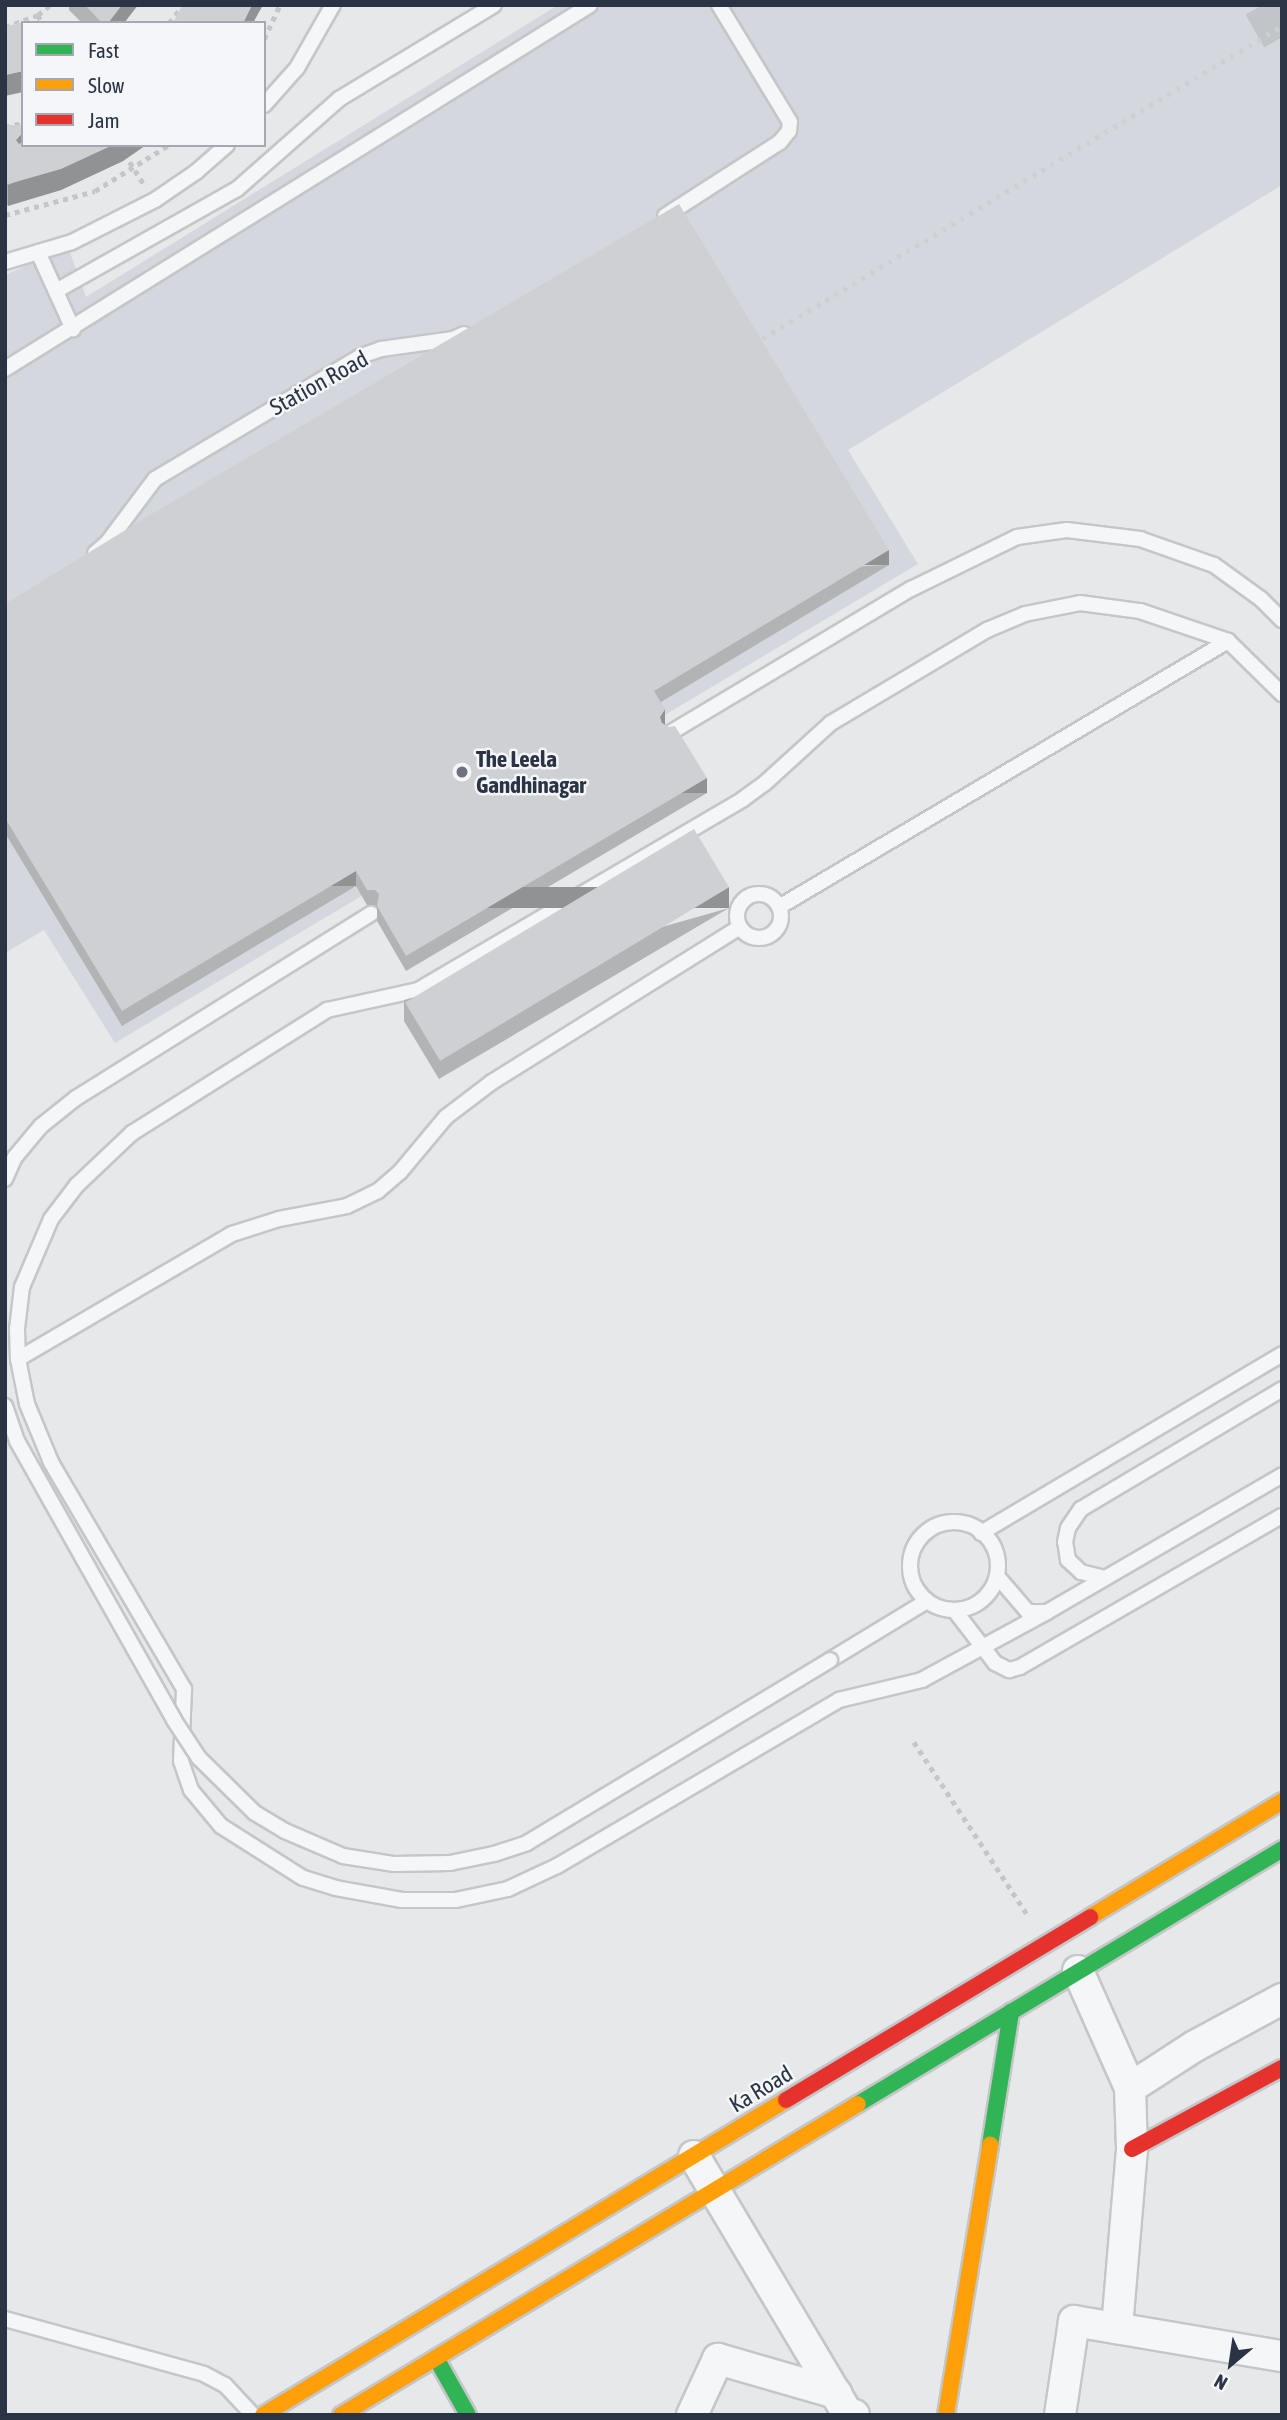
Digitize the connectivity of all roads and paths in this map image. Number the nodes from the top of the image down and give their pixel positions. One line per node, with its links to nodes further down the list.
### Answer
1 (50, 5): 9 (path)
2 (183, 5): 12 (path)
3 (280, 5): 13 (path)
4 (333, 5): 14 (lane)
5 (494, 5): 8 (lane)
6 (590, 5): 25 (lane)
7 (719, 5): 20 (lane)
8 (474, 11): 23 (lane)
9 (38, 15): 10 (path); 11 (path)
10 (22, 21)
11 (41, 21)
12 (171, 21)
13 (266, 35)
14 (266, 103)
15 (120, 147): 18 (path)
16 (166, 147): 18 (path)
17 (225, 147): 21 (lane)
18 (132, 168): 19 (path)
19 (5, 215)
20 (651, 224)
21 (38, 252): 22 (lane); 23 (lane)
22 (5, 262)
23 (55, 291): 25 (lane)
24 (474, 328): 27 (lane, Station Road)
25 (73, 329): 26 (lane)
26 (5, 369)
27 (81, 563)
28 (1282, 620): 31 (lane)
29 (1227, 641): 30 (lane); 32 (lane); 37 (lane)
30 (1282, 694)
31 (670, 733)
32 (779, 907): 34 (lane); 34 (lane)
33 (371, 914): 35 (lane)
34 (740, 927): 37 (lane)
35 (5, 1179)
36 (1282, 1354): 42 (lane)
37 (18, 1359): 48 (lane)
38 (1282, 1389): 44 (lane)
39 (5, 1406): 45 (lane, bridge)
40 (1282, 1475): 44 (lane)
41 (1282, 1516): 48 (lane)
42 (981, 1532): 43 (lane); 45 (lane)
43 (997, 1576): 46 (lane); 47 (lane)
44 (1105, 1578): 47 (lane)
45 (927, 1601): 46 (lane)
46 (955, 1611): 48 (lane)
47 (1047, 1612): 48 (lane)
48 (982, 1649)
49 (914, 1742): 52 (path)
50 (1282, 1801): 52 (main road, Ka Road)
51 (1282, 1849): 53 (main road)
52 (1047, 1944): 59 (main road, Ka Road)
53 (1079, 1971): 55 (main road); 57 (street)
54 (1282, 1999): 57 (street)
55 (1011, 2012): 60 (main road); 71 (main road)
56 (1282, 2068): 58 (main road)
57 (1130, 2088): 58 (street)
58 (1132, 2148): 62 (street)
59 (694, 2156): 60 (street); 67 (main road, Ka Road)
60 (715, 2190): 64 (main road); 65 (street)
61 (5, 2319): 66 (lane)
62 (1117, 2328): 63 (street); 72 (street)
63 (1282, 2357)
64 (436, 2358): 68 (main road); 69 (main road)
65 (847, 2409): 70 (street)
66 (253, 2415)
67 (263, 2415)
68 (341, 2415)
69 (468, 2415)
70 (692, 2415)
71 (946, 2415)
72 (1060, 2415)

